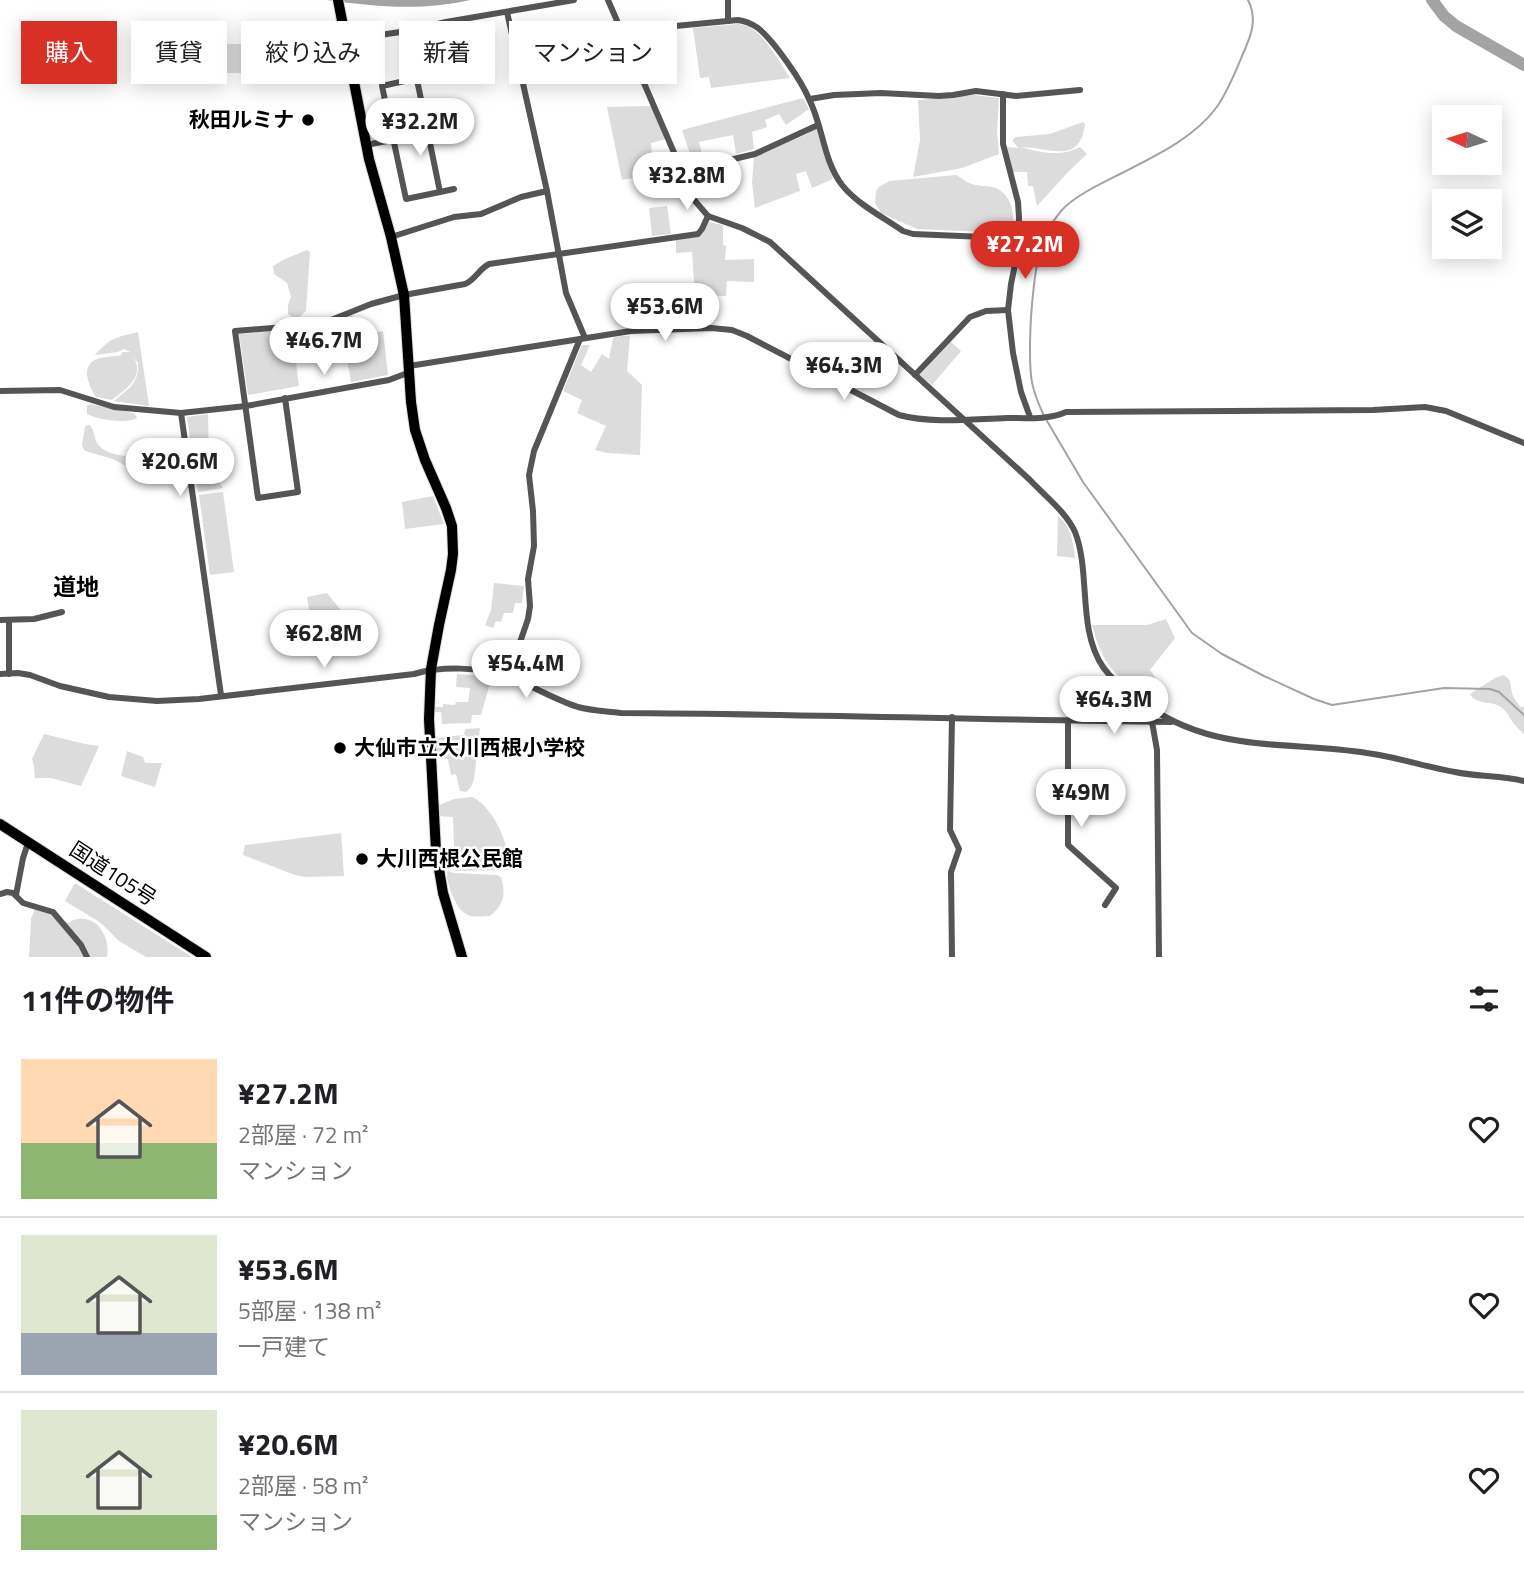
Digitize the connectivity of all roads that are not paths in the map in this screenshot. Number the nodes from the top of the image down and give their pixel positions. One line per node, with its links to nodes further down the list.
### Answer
1 (338, 0): 6 (main road)
2 (574, 0): 5 (street)
3 (608, 0): 8 (street)
4 (728, 0): 9 (street)
5 (507, 12): 7 (street); 23 (street)
6 (342, 21)
7 (452, 21)
8 (618, 21)
9 (728, 21): 10 (street); 17 (street)
10 (677, 26)
11 (399, 83): 19 (street)
12 (354, 84): 20 (main road)
13 (418, 84): 24 (street)
14 (645, 84): 21 (street)
15 (1080, 90): 16 (street)
16 (1003, 94): 17 (street); 27 (street)
17 (810, 99): 18 (street)
18 (818, 125): 21 (street); 27 (street)
19 (392, 140): 20 (street); 24 (street)
20 (366, 145): 26 (main road)
21 (682, 171): 25 (street)
22 (454, 189): 24 (street)
23 (547, 191): 26 (street); 28 (street)
24 (440, 192)
25 (708, 216): 28 (street); 33 (street)
26 (391, 237): 29 (main road)
27 (1018, 250): 30 (street)
28 (559, 253): 29 (street); 31 (street)
29 (404, 295): 32 (main road); 36 (street)
30 (1008, 310): 33 (street); 38 (street)
31 (583, 339): 32 (street); 39 (street); 47 (street)
32 (409, 369): 35 (street); 44 (main road)
33 (915, 375): 39 (street)
34 (0, 391): 37 (street)
35 (285, 398): 36 (street); 36 (street)
36 (246, 406): 37 (street)
37 (181, 413): 48 (street)
38 (1030, 418): 39 (street); 40 (street)
39 (963, 420): 52 (street)
40 (1524, 443)
41 (62, 612): 43 (street)
42 (0, 620): 43 (street)
43 (9, 620): 46 (street)
44 (432, 669): 47 (street); 48 (street); 61 (main road)
45 (0, 674): 46 (street)
46 (9, 674): 48 (street)
47 (508, 677): 49 (street)
48 (221, 695)
49 (952, 718): 50 (street); 62 (street)
50 (1068, 721): 51 (street); 58 (street)
51 (1152, 722): 52 (street); 63 (street)
52 (1172, 722): 53 (street)
53 (1524, 781)
54 (0, 824): 55 (main road, 国道105号)
55 (28, 843): 57 (street); 60 (main road, 国道105号)
56 (0, 894): 57 (street)
57 (16, 895): 59 (street)
58 (1105, 905)
59 (87, 957)
60 (206, 957)
61 (462, 957)
62 (952, 957)
63 (1159, 957)

